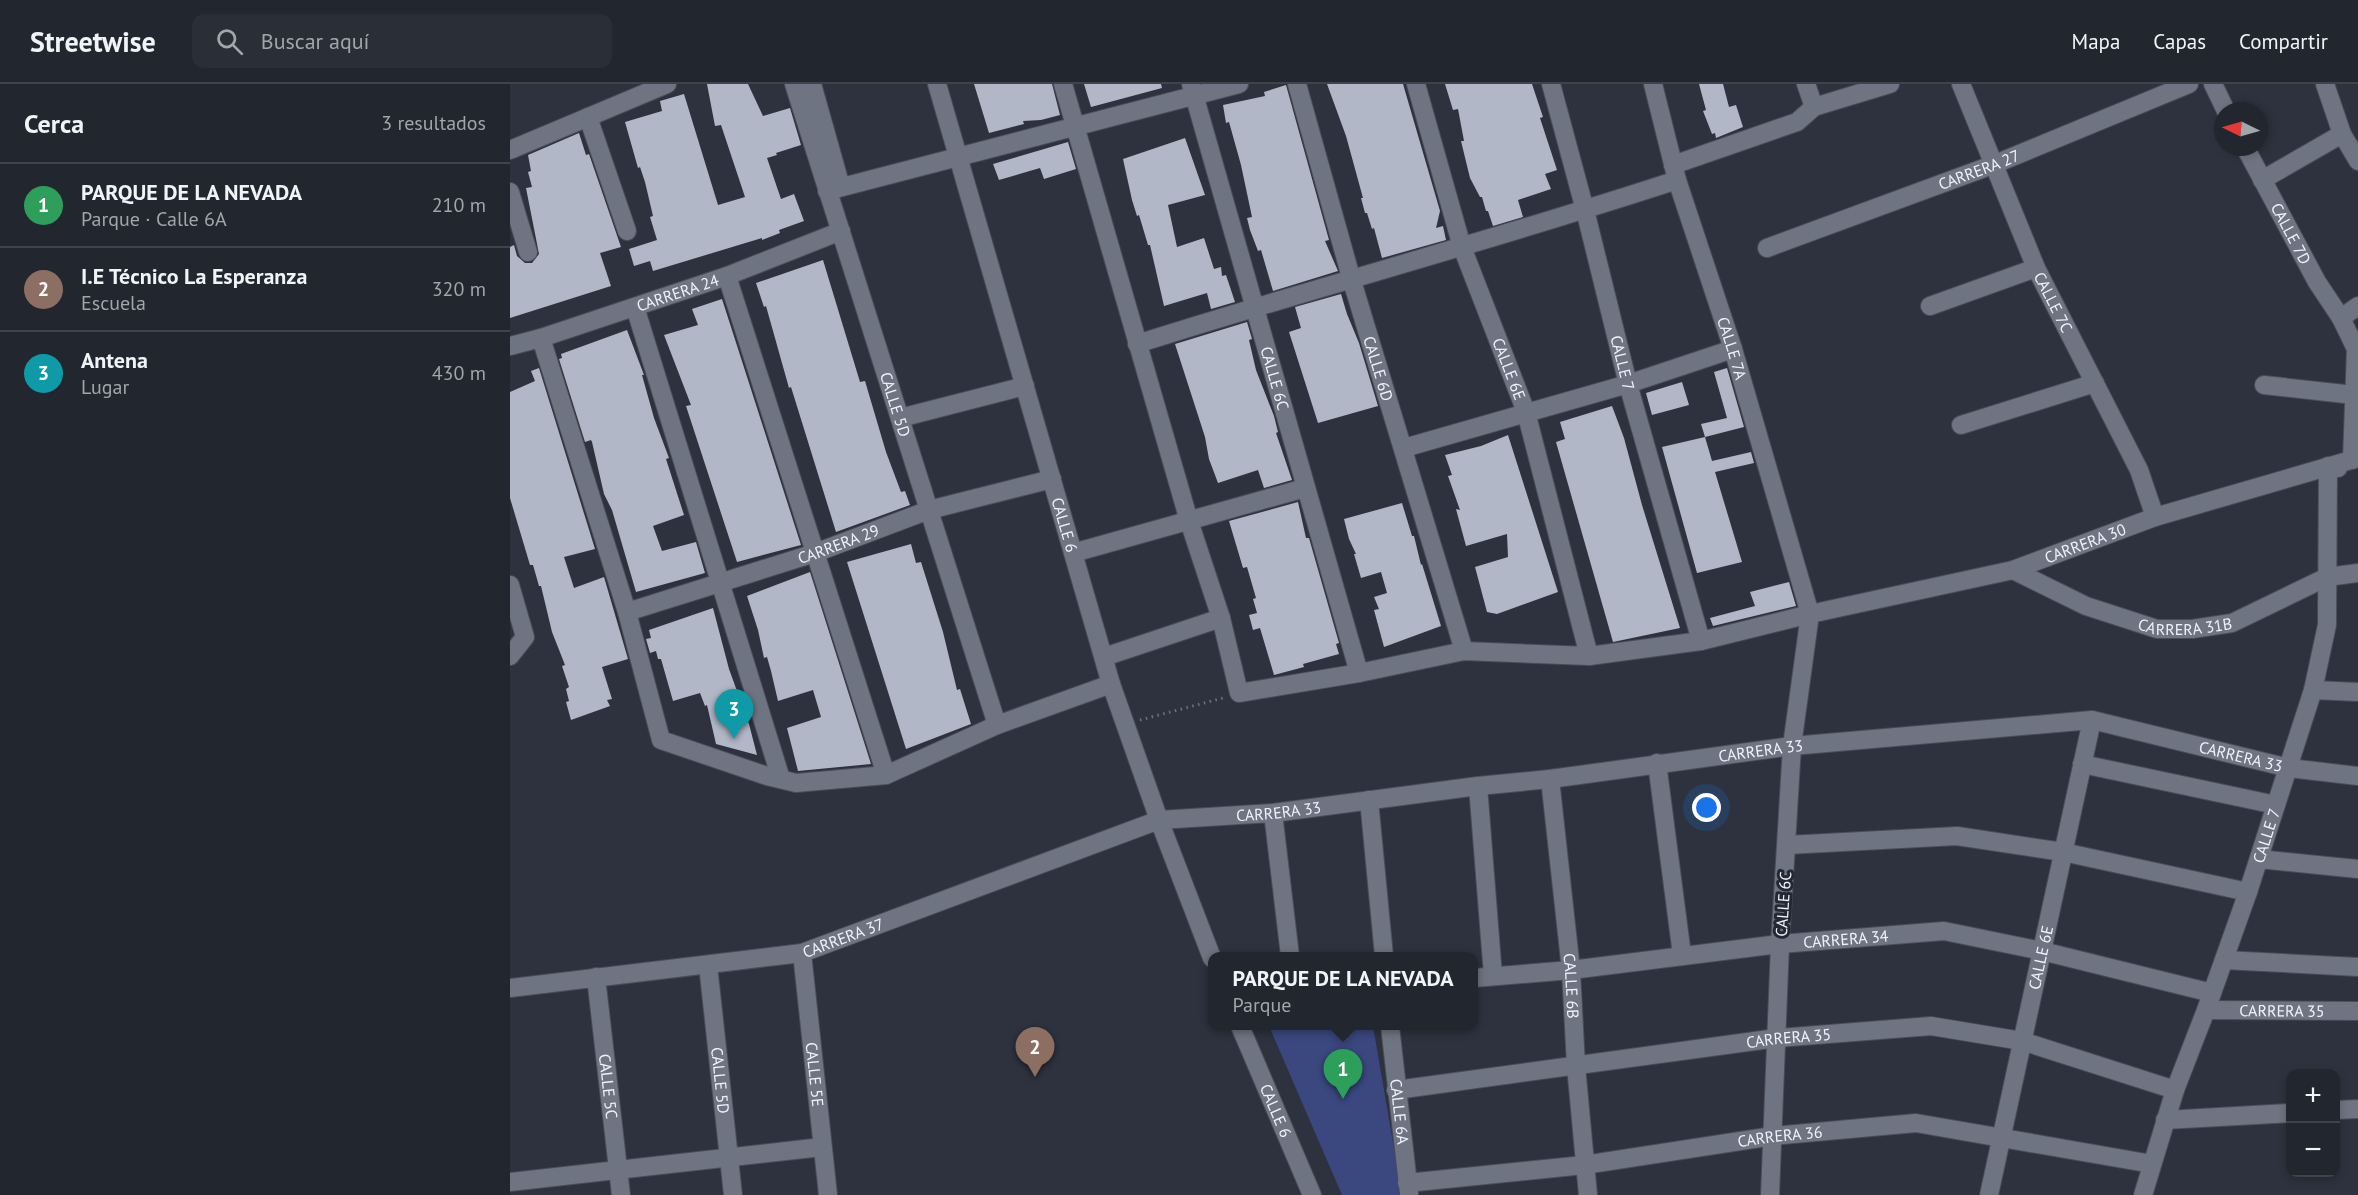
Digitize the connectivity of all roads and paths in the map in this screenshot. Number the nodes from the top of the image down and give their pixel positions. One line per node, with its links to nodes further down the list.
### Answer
1 (667, 84): 20 (street)
2 (794, 84): 30 (street, CALLE 5D)
3 (812, 84): 30 (street)
4 (937, 84): 25 (street, CALLE 6)
5 (1063, 84): 21 (street)
6 (1239, 84): 17 (street)
7 (1297, 84): 40 (street, CALLE 6D)
8 (1416, 84): 35 (street, CALLE 6E)
9 (1551, 84): 32 (street, CALLE 7)
10 (1653, 84): 28 (street, CALLE 7A)
11 (1806, 84): 19 (street)
12 (1890, 84): 19 (street)
13 (1961, 84): 27 (street, CALLE 7C)
14 (2189, 84): 27 (street, CARRERA 27)
15 (2213, 84): 18 (street)
16 (2325, 84): 22 (street)
17 (1193, 90): 21 (street); 41 (street, CALLE 6C)
18 (2222, 102)
19 (1814, 107): 28 (street)
20 (588, 117): 23 (street); 33 (street)
21 (1074, 126): 25 (street); 47 (street)
22 (2342, 135): 26 (street); 29 (street)
23 (510, 150)
24 (2250, 156): 29 (street, CALLE 7D)
25 (958, 158): 30 (street); 53 (street, CALLE 6)
26 (2358, 161)
27 (1995, 164): 36 (street, CARRERA 27); 38 (street, CALLE 7C)
28 (1675, 173): 32 (street); 49 (street, CALLE 7A)
29 (2262, 180): 45 (street, CALLE 7D)
30 (834, 189): 34 (street, CALLE 5D)
31 (510, 192): 37 (street)
32 (1585, 210): 35 (street); 51 (street, CALLE 7)
33 (627, 231)
34 (841, 231): 39 (street, CARRERA 24); 56 (street, CALLE 5D)
35 (1462, 247): 40 (street); 55 (street, CALLE 6E)
36 (1767, 248)
37 (528, 252)
38 (2036, 268): 42 (street); 50 (street, CALLE 7C)
39 (727, 276): 44 (street, CARRERA 24); 66 (street)
40 (1352, 280): 41 (street); 58 (street, CALLE 6D)
41 (1255, 306): 47 (street); 62 (street, CALLE 6C)
42 (1930, 306)
43 (2358, 306): 45 (street)
44 (635, 307): 46 (street, CARRERA 24); 71 (street)
45 (2340, 318): 54 (street)
46 (541, 338): 48 (street, CARRERA 24); 73 (street)
47 (1137, 344): 65 (street)
48 (510, 346)
49 (1733, 349): 51 (street); 74 (street, CALLE 7A)
50 (2095, 383): 57 (street); 64 (street, CALLE 7C)
51 (1628, 384): 55 (street); 76 (street, CALLE 7)
52 (2264, 385): 54 (street)
53 (1024, 386): 56 (street); 61 (street, CALLE 6)
54 (2354, 395): 59 (street)
55 (1526, 412): 58 (street); 79 (street, CALLE 6E)
56 (900, 418): 63 (street, CALLE 5D)
57 (1961, 425)
58 (1404, 448): 77 (street, CALLE 6D)
59 (2356, 463): 60 (street, CARRERA 30)
60 (2328, 466): 64 (street, CARRERA 30); 70 (street, CALLE 7)
61 (1052, 479): 63 (street, CARRERA 29); 67 (street, CALLE 6)
62 (1305, 488): 65 (street); 81 (street, CALLE 6C)
63 (929, 510): 66 (street, CARRERA 29); 88 (street, CALLE 5D)
64 (2155, 517): 68 (street, CARRERA 30)
65 (1189, 521): 67 (street); 75 (street)
66 (815, 553): 71 (street, CARRERA 29); 93 (street)
67 (1073, 553): 80 (street, CALLE 6)
68 (2013, 570): 70 (street, CARRERA 31B); 74 (street, CARRERA 30)
69 (2358, 573): 70 (street, CARRERA 31B)
70 (2327, 577): 83 (street, CALLE 7)
71 (719, 583): 73 (street, CARRERA 29); 95 (street)
72 (510, 585): 78 (street)
73 (627, 612): 95 (street)
74 (1810, 614): 76 (street, CARRERA 30); 89 (street, CALLE 6C)
75 (1221, 618): 80 (street); 85 (street)
76 (1701, 641): 79 (street, CARRERA 30)
77 (1464, 651): 79 (street, CARRERA 30); 81 (street, CARRERA 30)
78 (510, 656)
79 (1589, 656)
80 (1104, 657): 82 (street, CALLE 6)
81 (1359, 673): 85 (street, CARRERA 30)
82 (1111, 684): 87 (street, CALLE 6); 88 (street)
83 (2313, 690): 84 (street); 92 (street, CALLE 7)
84 (2358, 692)
85 (1239, 693): 87 (path)
86 (2092, 720): 89 (street, CARRERA 33); 91 (street, CALLE 6E); 92 (street, CARRERA 33)
87 (1127, 723): 101 (street, CALLE 6)
88 (997, 725): 93 (street)
89 (1792, 746): 90 (street, CARRERA 33); 102 (street, CALLE 6C)
90 (1657, 763): 96 (street, CARRERA 33); 113 (street)
91 (2082, 764): 99 (street); 103 (street, CALLE 6E)
92 (2289, 768): 94 (street, CARRERA 33); 99 (street, CALLE 7)
93 (886, 775): 95 (street)
94 (2358, 776)
95 (781, 779)
96 (1550, 779): 97 (street, CARRERA 33); 117 (street, CALLE 6B)
97 (1478, 786): 98 (street, CARRERA 33); 118 (street)
98 (1369, 800): 100 (street, CARRERA 33); 111 (street)
99 (2276, 805): 104 (street, CALLE 7)
100 (1273, 813): 101 (street, CARRERA 33); 110 (street)
101 (1159, 820): 109 (street, CALLE 6); 112 (street, CARRERA 37)
102 (1787, 845): 103 (street); 107 (street, CALLE 6C)
103 (2063, 852): 106 (street); 108 (street, CALLE 6E)
104 (2259, 859): 105 (street); 106 (street, CALLE 7)
105 (2358, 869)
106 (2248, 892): 114 (street, CALLE 7)
107 (1780, 944): 108 (street, CARRERA 34); 113 (street, CARRERA 34); 126 (street, CALLE 6C)
108 (2042, 951): 122 (street, CARRERA 34); 127 (street, CALLE 6E)
109 (1210, 952)
110 (1289, 952)
111 (1384, 952)
112 (802, 953): 115 (street, CARRERA 37); 137 (street, CALLE 5E)
113 (1682, 955): 117 (street, CARRERA 34)
114 (2224, 960): 116 (street); 122 (street, CALLE 7)
115 (708, 965): 119 (street, CARRERA 37); 138 (street, CALLE 5D)
116 (2358, 967)
117 (1570, 970): 118 (street, CARRERA 34); 128 (street, CALLE 6B)
118 (1493, 976): 120 (street, CARRERA 34)
119 (596, 977): 121 (street, CARRERA 37); 141 (street, CALLE 5C)
120 (1478, 978)
121 (510, 988)
122 (2209, 1001): 123 (street, CARRERA 35); 130 (street, CALLE 7)
123 (2358, 1011)
124 (1242, 1030): 147 (street, CALLE 6)
125 (1390, 1030): 129 (street, CALLE 6A)
126 (1777, 1038): 127 (street, CARRERA 35); 128 (street, CARRERA 35); 135 (street, CALLE 6C)
127 (2022, 1041): 130 (street, CARRERA 35); 136 (street, CALLE 6E)
128 (1576, 1066): 129 (street, CARRERA 35); 140 (street, CALLE 6B)
129 (1396, 1090): 143 (street, CALLE 6A)
130 (2175, 1090): 134 (street, CALLE 7)
131 (2358, 1109): 132 (street)
132 (2340, 1110)
133 (2286, 1113): 134 (street)
134 (2165, 1120): 139 (street, CALLE 7)
135 (1773, 1136): 136 (street, CARRERA 36); 140 (street, CARRERA 36); 149 (street, CALLE 6C)
136 (2001, 1138): 139 (street, CARRERA 36); 150 (street, CALLE 6E)
137 (822, 1147): 138 (street); 146 (street, CALLE 5E)
138 (729, 1157): 141 (street); 145 (street, CALLE 5D)
139 (2152, 1164): 151 (street, CALLE 7)
140 (1584, 1165): 143 (street, CARRERA 36); 148 (street, CALLE 6B)
141 (618, 1170): 142 (street); 144 (street, CALLE 5C)
142 (510, 1182)
143 (1408, 1189)
144 (621, 1195)
145 (733, 1195)
146 (828, 1195)
147 (1311, 1195)
148 (1588, 1195)
149 (1770, 1195)
150 (1989, 1195)
151 (2143, 1195)

